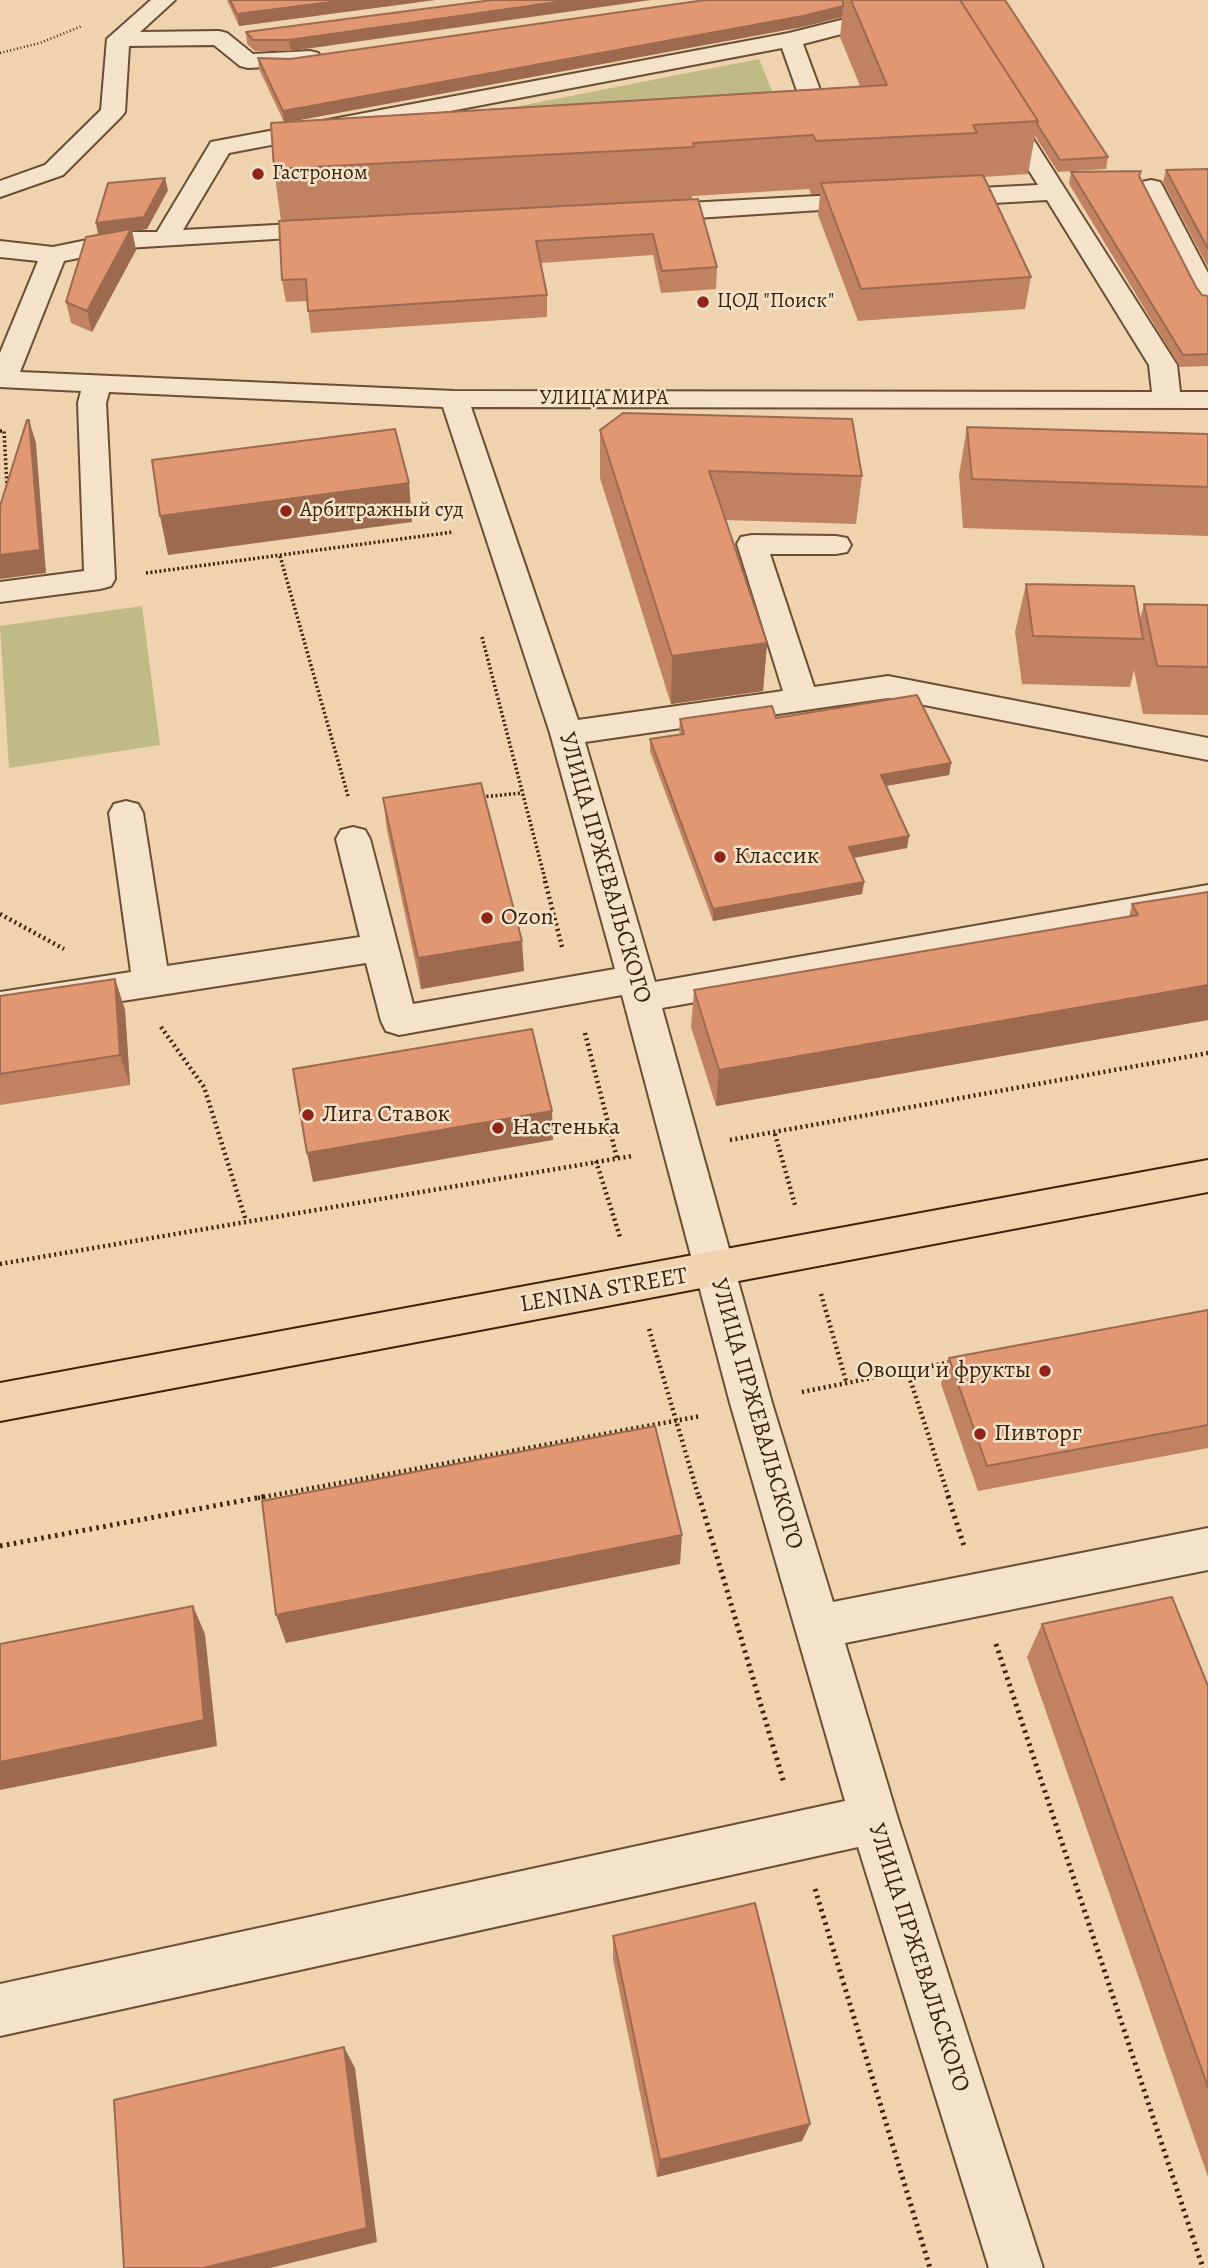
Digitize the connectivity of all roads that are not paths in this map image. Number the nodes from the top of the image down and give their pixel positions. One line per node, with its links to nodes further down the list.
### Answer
1 (164, 0): 5 (street)
2 (921, 20): 6 (street)
3 (247, 35): 4 (street)
4 (219, 38): 5 (street); 7 (street)
5 (118, 39): 13 (street)
6 (789, 40): 9 (street); 11 (street)
7 (332, 55)
8 (990, 88): 14 (street)
9 (779, 128)
10 (251, 166): 11 (street)
11 (210, 169): 17 (street)
12 (1151, 187): 20 (street)
13 (0, 190)
14 (1054, 192): 15 (street); 24 (street)
15 (623, 215)
16 (360, 229): 17 (street)
17 (165, 239): 19 (street)
18 (0, 248): 19 (street)
19 (54, 255): 21 (street)
20 (1208, 298)
21 (2, 379): 22 (street, УЛИЦА МИРА)
22 (97, 383): 23 (street, УЛИЦА МИРА); 27 (street)
23 (453, 399): 24 (street, УЛИЦА МИРА); 29 (street, УЛИЦА ПРЖЕВАЛЬСКОГО)
24 (1167, 400): 25 (street, УЛИЦА МИРА)
25 (1208, 400)
26 (836, 545): 28 (street)
27 (0, 592)
28 (802, 700): 29 (street); 30 (street)
29 (566, 733): 36 (street, УЛИЦА ПРЖЕВАЛЬСКОГО)
30 (1208, 748)
31 (126, 813): 35 (street)
32 (353, 839): 34 (street)
33 (1208, 898): 36 (street)
34 (381, 947): 35 (street); 36 (street)
35 (141, 984): 37 (street)
36 (639, 988): 39 (street, УЛИЦА ПРЖЕВАЛЬСКОГО)
37 (0, 1006)
38 (1208, 1177): 39 (main road, LENINA STREET)
39 (715, 1271): 40 (main road, LENINA STREET); 42 (street, УЛИЦА ПРЖЕВАЛЬСКОГО)
40 (0, 1402)
41 (1208, 1549): 42 (street)
42 (818, 1627): 43 (street, УЛИЦА ПРЖЕВАЛЬСКОГО)
43 (874, 1819): 44 (street); 45 (street, УЛИЦА ПРЖЕВАЛЬСКОГО)
44 (0, 2010)
45 (1016, 2268)

